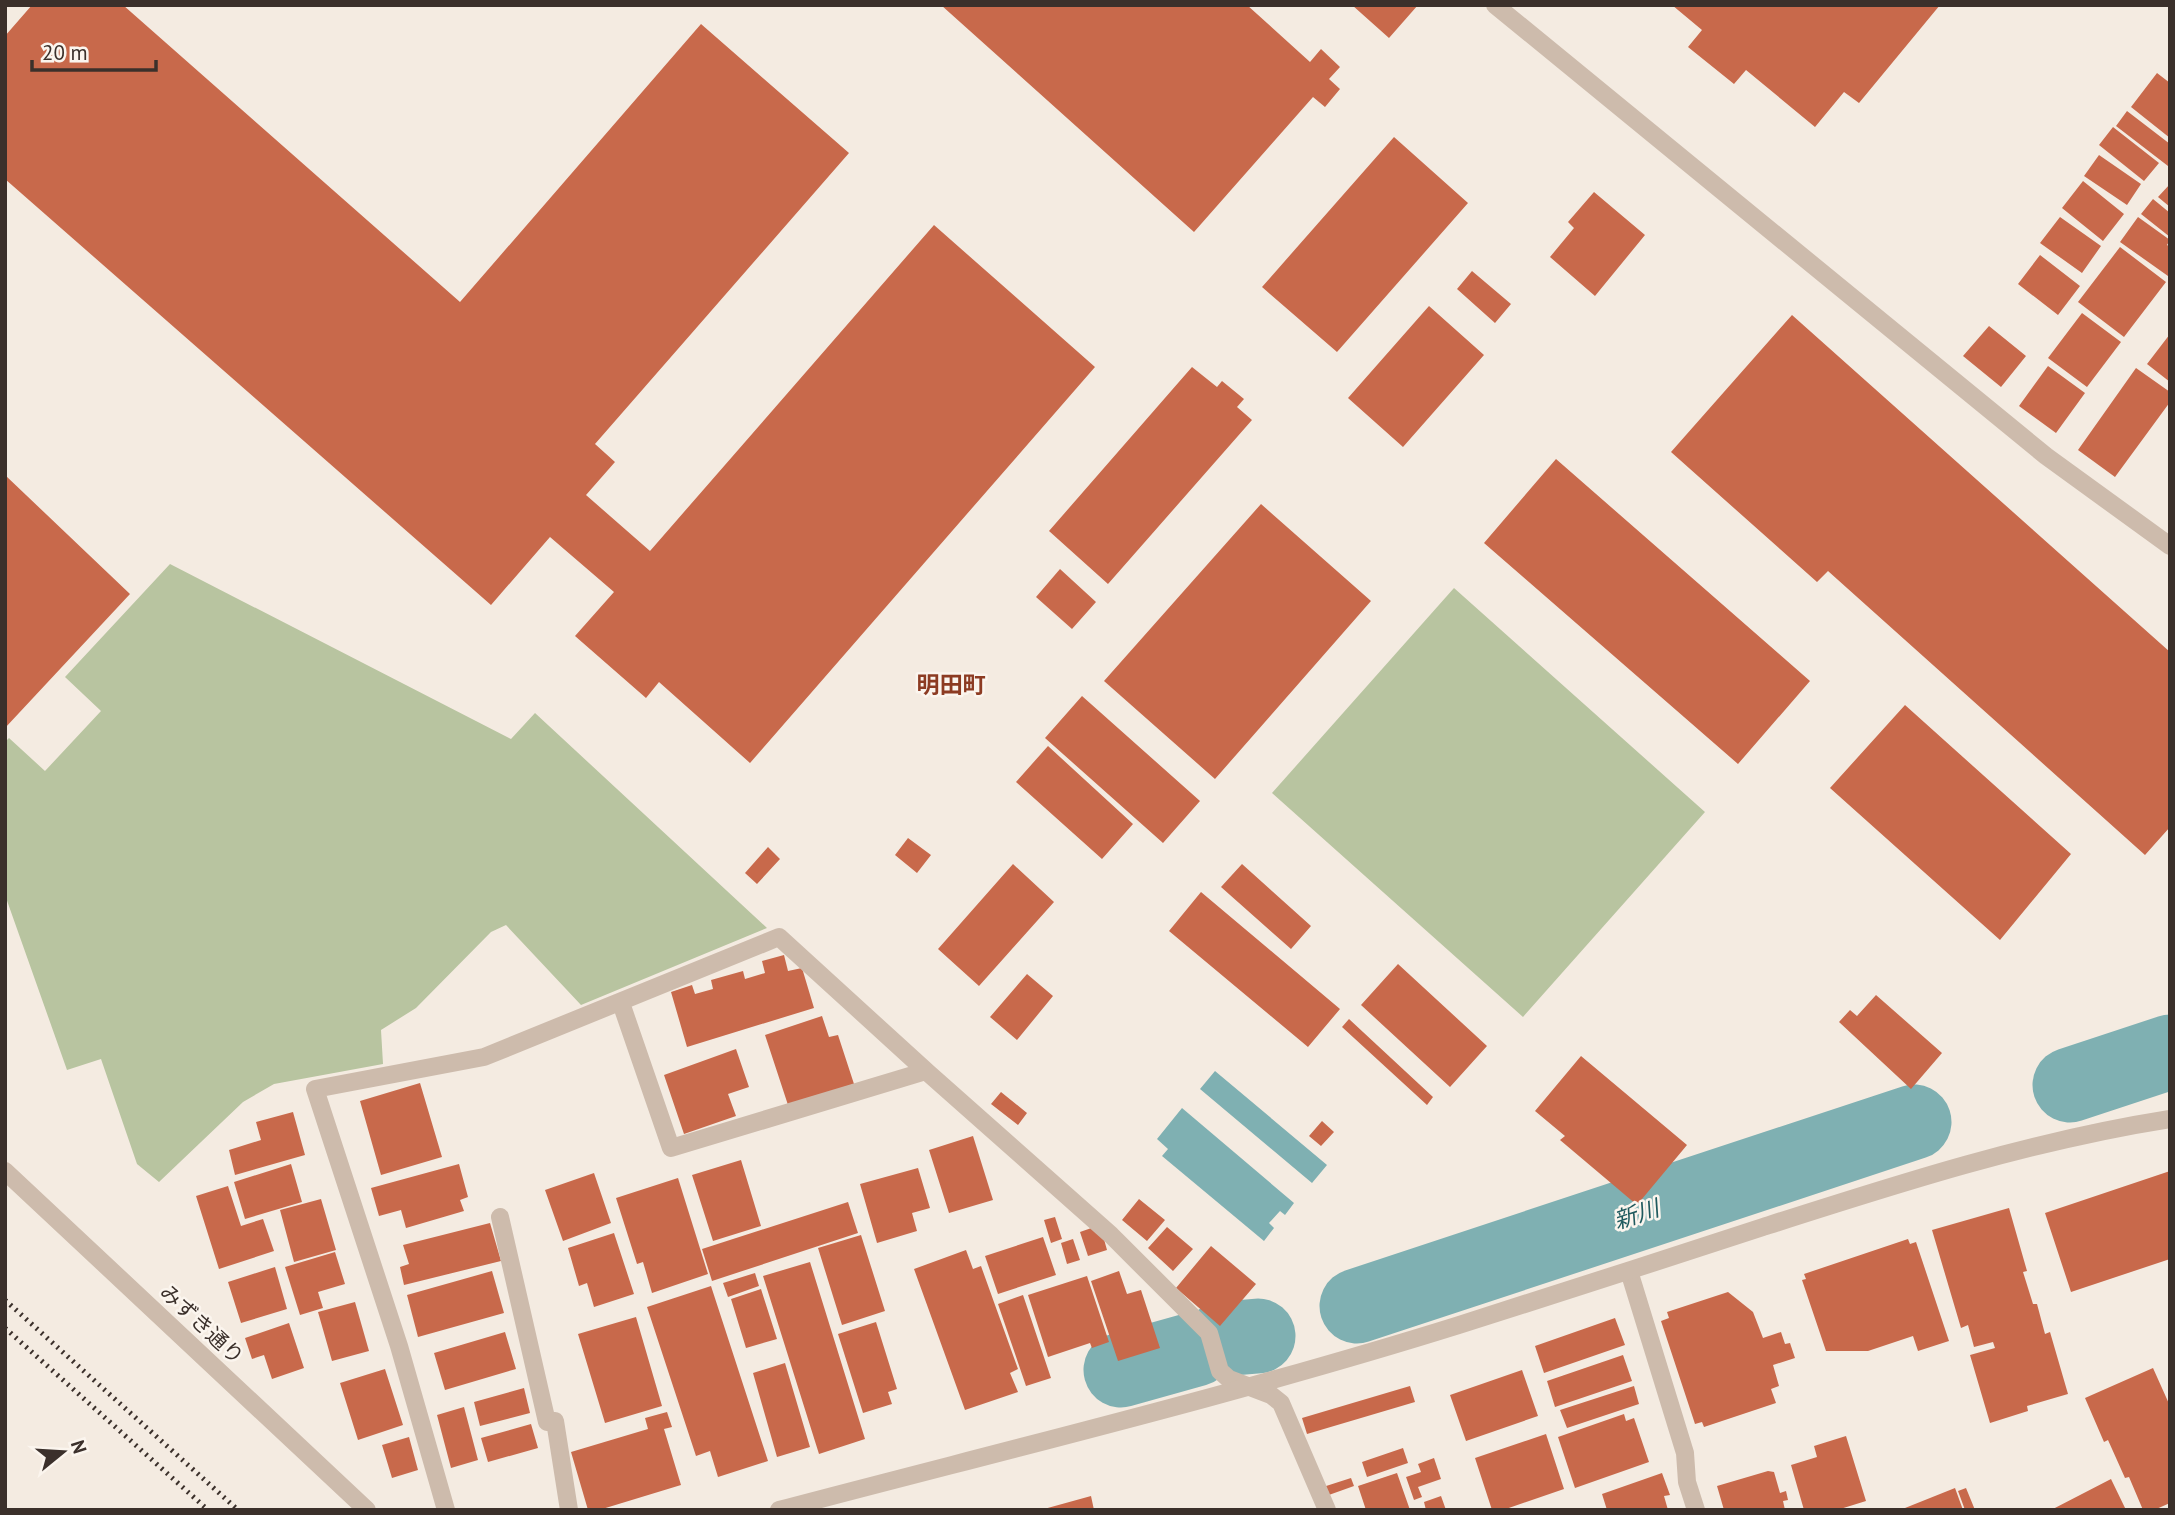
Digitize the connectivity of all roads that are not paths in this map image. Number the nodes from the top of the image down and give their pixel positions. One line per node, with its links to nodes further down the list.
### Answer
1 (1495, 5): 2 (street)
2 (2170, 546)
3 (621, 1003): 4 (street); 4 (street); 11 (street)
4 (926, 1071): 9 (street)
5 (2170, 1119): 8 (street)
6 (5, 1171): 10 (street, みずき通り)
7 (500, 1217): 12 (street)
8 (1629, 1271): 9 (street); 15 (street)
9 (1248, 1386): 13 (street); 14 (street)
10 (368, 1510)
11 (446, 1510)
12 (569, 1510)
13 (779, 1510)
14 (1327, 1510)
15 (1696, 1510)

